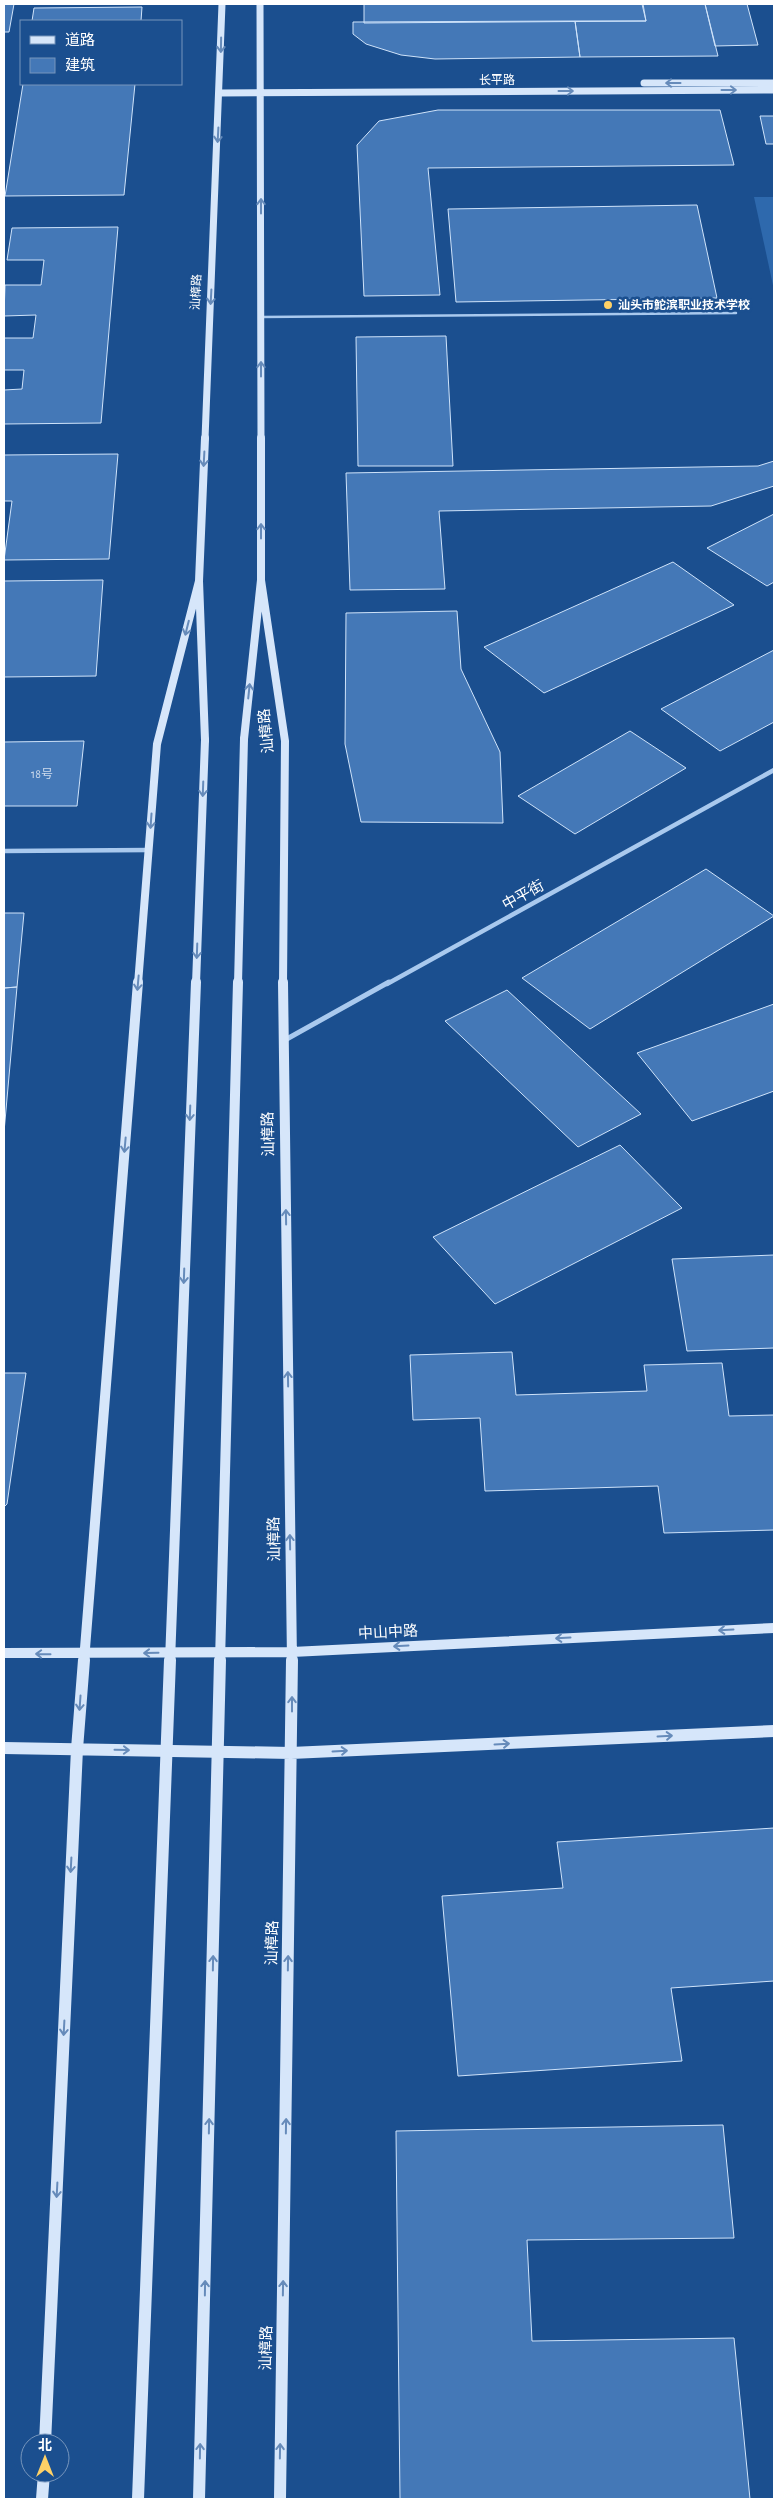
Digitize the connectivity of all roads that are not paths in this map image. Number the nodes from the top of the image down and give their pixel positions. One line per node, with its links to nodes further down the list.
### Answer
1 (222, 4): 4 (street, 汕樟路, one-way to 4)
2 (260, 4): 5 (street, 汕樟路)
3 (774, 82): 5 (street, 长平路, one-way to 5)
4 (220, 89): 5 (street, 长平路); 10 (street, 汕樟路, one-way to 10)
5 (261, 89): 6 (street, 长平路, one-way to 6); 8 (street, 汕樟路, one-way to 5)
6 (774, 90)
7 (736, 313): 8 (lane)
8 (261, 317): 9 (street, 汕樟路, one-way to 8)
9 (262, 580): 14 (street, 汕樟路); 27 (street, 汕樟路, one-way to 9, bridge)
10 (199, 581): 12 (street, 汕樟路, one-way to 12); 26 (street, 汕樟路, one-way to 26, bridge)
11 (774, 770): 14 (street, 中平街)
12 (149, 850): 13 (street); 18 (street, 汕樟路, one-way to 18)
13 (4, 851)
14 (283, 1041): 16 (street, 汕樟路, one-way to 14)
15 (774, 1628): 16 (street, 中山中路, one-way to 16)
16 (292, 1652): 18 (street, 中山中路, one-way to 18); 22 (street, 汕樟路, one-way to 16)
17 (4, 1653): 18 (street, 中山中路, one-way to 17)
18 (83, 1654): 21 (street, 汕樟路, one-way to 21)
19 (774, 1731): 22 (street, one-way to 19)
20 (4, 1748): 21 (street)
21 (77, 1749): 22 (street, one-way to 22); 23 (street, 汕樟路, one-way to 23)
22 (291, 1753): 28 (street, 汕樟路, one-way to 22)
23 (45, 2433)
24 (43, 2483): 25 (street)
25 (42, 2499)
26 (138, 2499)
27 (199, 2499)
28 (280, 2499)

